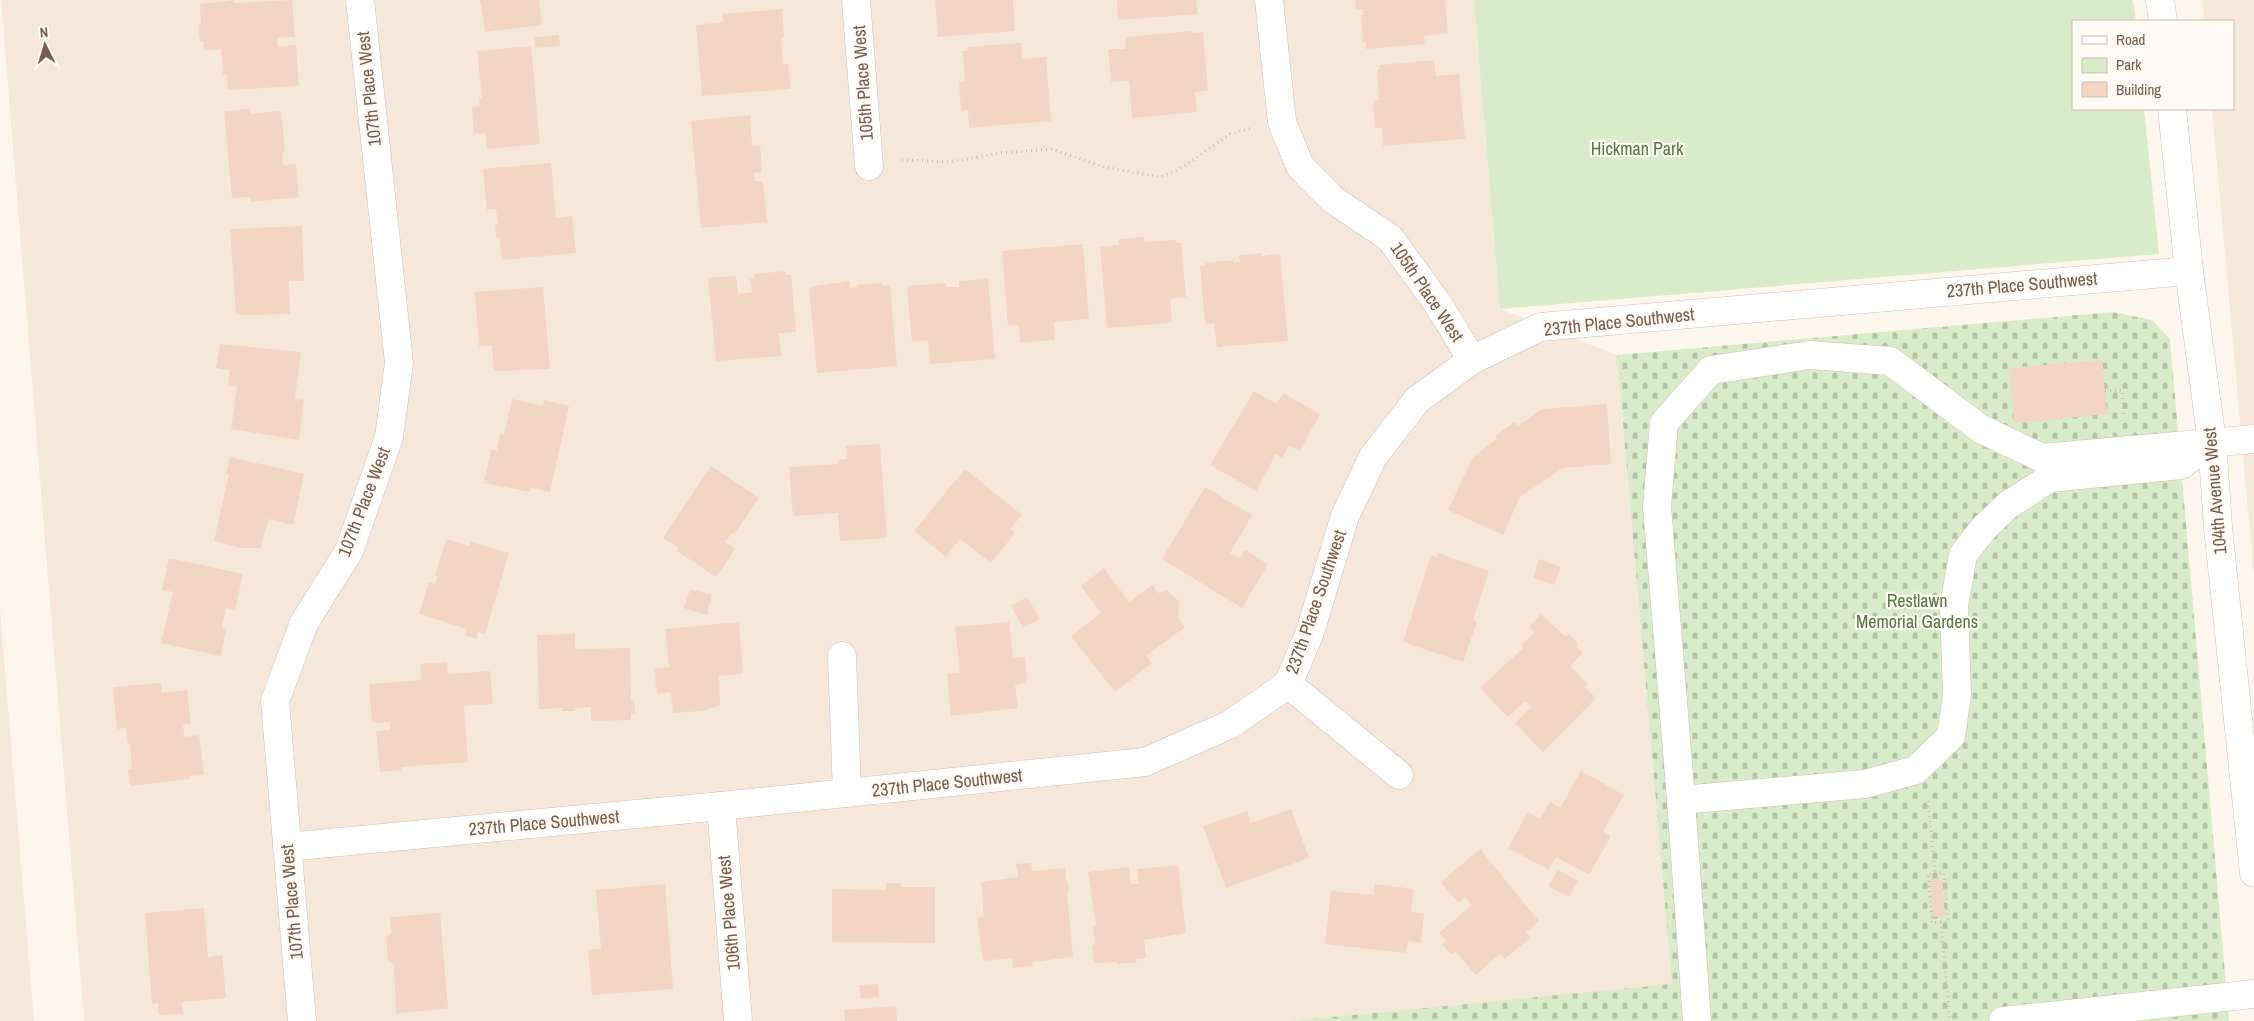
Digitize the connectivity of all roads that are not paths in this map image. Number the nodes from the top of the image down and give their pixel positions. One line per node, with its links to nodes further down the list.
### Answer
1 (360, 0): 18 (street, 107th Place West)
2 (856, 0): 7 (street, 105th Place West)
3 (1269, 0): 9 (street, 105th Place West)
4 (2160, 0): 5 (street)
5 (2163, 20)
6 (2172, 110): 8 (street, 104th Avenue West)
7 (869, 162)
8 (2189, 271): 9 (street, 237th Place Southwest); 11 (street, 104th Avenue West)
9 (1472, 360): 13 (street, 237th Place Southwest)
10 (2254, 439): 11 (street)
11 (2212, 442): 16 (street); 16 (street); 19 (street, 104th Avenue West)
12 (842, 656): 15 (street)
13 (1288, 684): 14 (street); 15 (street, 237th Place Southwest)
14 (1399, 775)
15 (847, 793): 17 (street, 237th Place Southwest)
16 (1681, 800): 23 (street)
17 (721, 806): 18 (street, 237th Place Southwest); 22 (street, 106th Place West)
18 (287, 847): 21 (street, 107th Place West)
19 (2254, 873)
20 (2254, 994): 24 (street)
21 (302, 1021)
22 (738, 1021)
23 (1697, 1021)
24 (2003, 1021)

